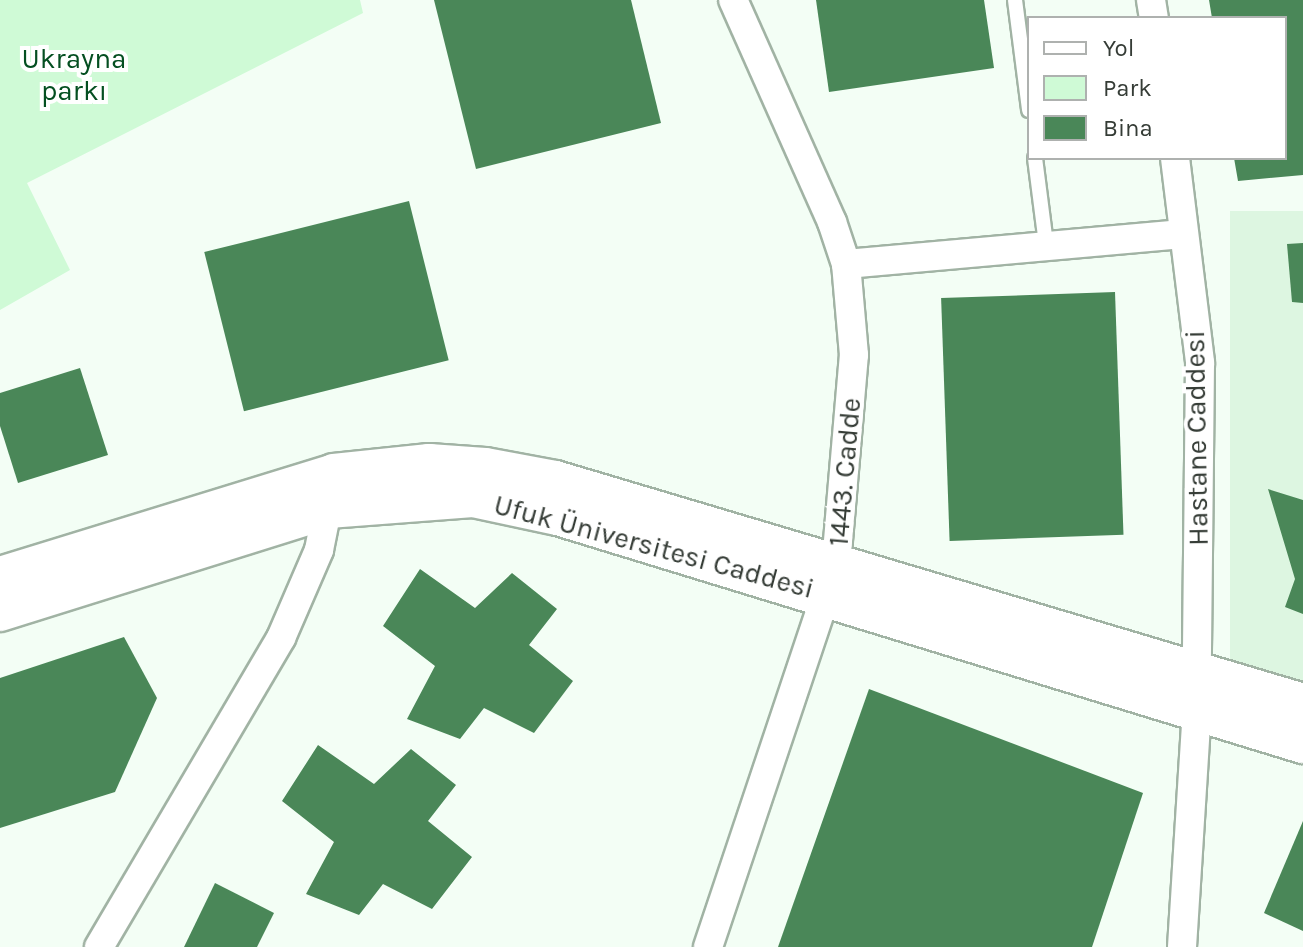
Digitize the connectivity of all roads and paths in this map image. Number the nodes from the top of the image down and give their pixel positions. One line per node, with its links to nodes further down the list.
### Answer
1 (733, 0): 8 (street, 1443. Cadde)
2 (1015, 0): 3 (lane)
3 (1027, 94)
4 (1035, 160): 7 (lane)
5 (1175, 160): 6 (street, Hastane Caddesi)
6 (1183, 234): 7 (street); 13 (street, Hastane Caddesi)
7 (1046, 244): 8 (street)
8 (846, 264): 11 (street, 1443. Cadde)
9 (331, 491): 10 (main road, Ufuk Üniversitesi Caddesi); 11 (main road, Ufuk Üniversitesi Caddesi); 12 (main road, Ufuk Üniversitesi Caddesi); 16 (street)
10 (0, 577)
11 (831, 579): 13 (main road, Ufuk Üniversitesi Caddesi); 17 (street, 1443. Cadde)
12 (0, 611)
13 (1197, 689): 14 (main road, Ufuk Üniversitesi Caddesi); 15 (main road, Ufuk Üniversitesi Caddesi); 18 (street, Hastane Caddesi)
14 (1303, 704)
15 (1303, 743)
16 (99, 947)
17 (708, 947)
18 (1182, 947)

